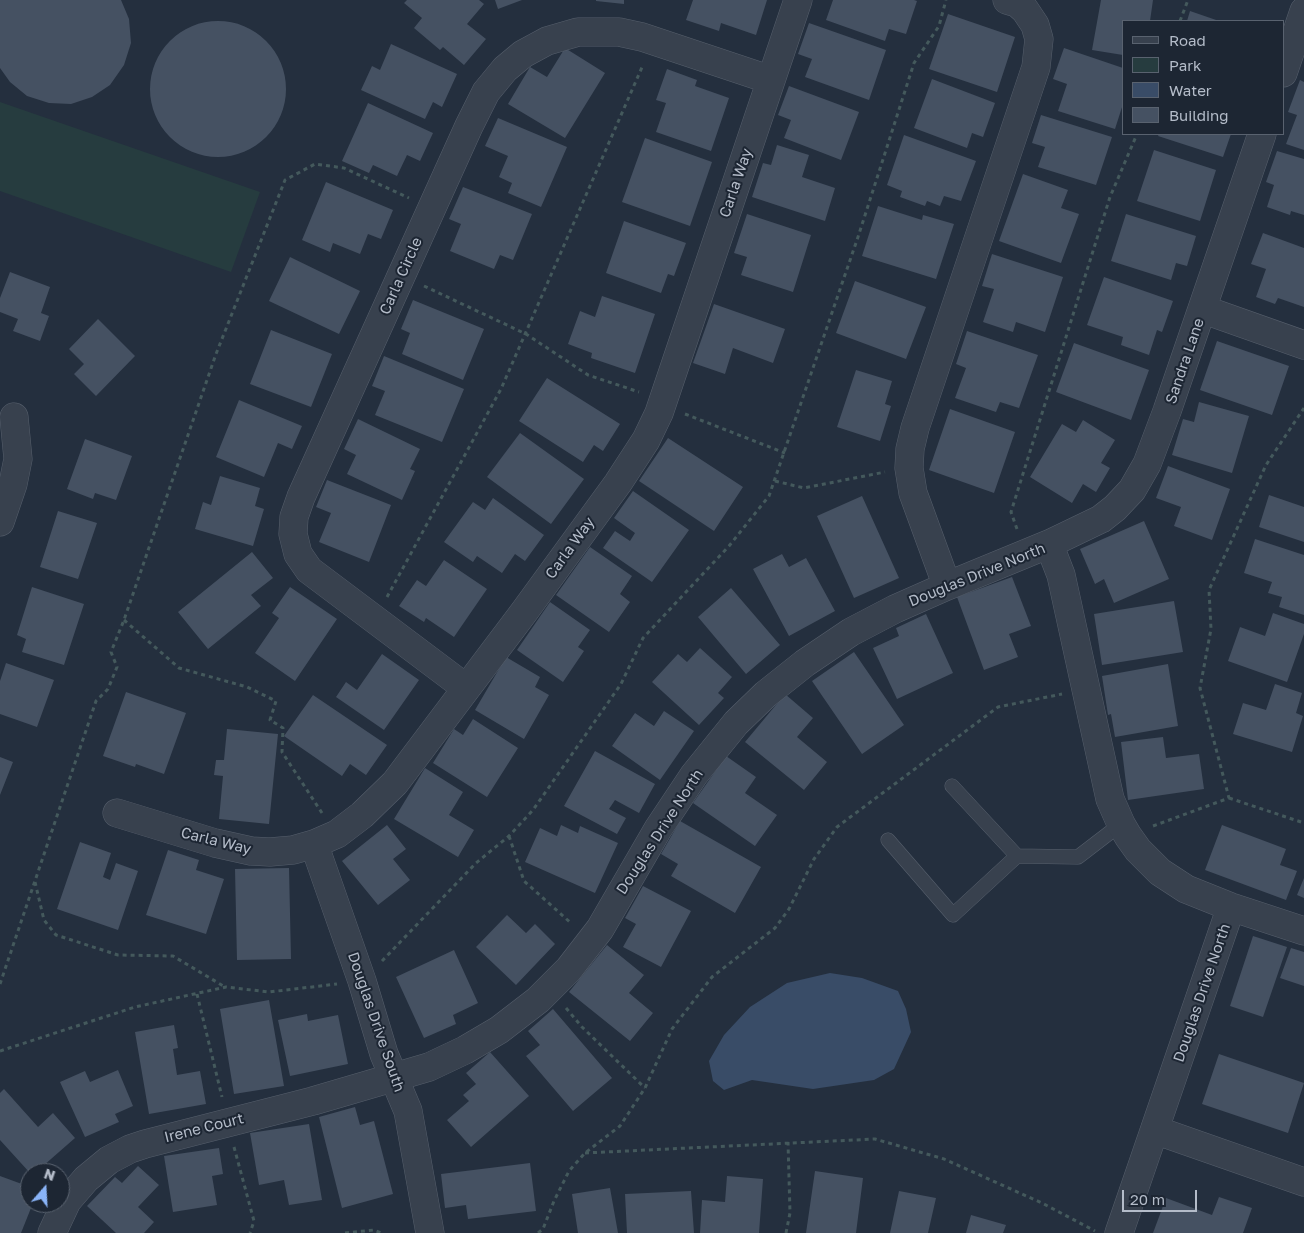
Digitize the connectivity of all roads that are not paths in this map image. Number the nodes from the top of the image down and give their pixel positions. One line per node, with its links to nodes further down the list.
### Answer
1 (798, 0): 5 (street, Carla Way)
2 (1007, 0): 12 (street)
3 (1304, 11): 4 (street)
4 (1284, 70)
5 (771, 80): 13 (street, Carla Way); 13 (street, Carla Circle)
6 (1262, 135): 7 (street, Sandra Lane)
7 (1202, 309): 8 (street); 11 (street, Sandra Lane)
8 (1304, 345)
9 (14, 417): 10 (street)
10 (0, 522)
11 (1038, 548): 12 (street, Douglas Drive North); 16 (street, Douglas Drive North)
12 (947, 586): 22 (street, Douglas Drive North)
13 (466, 688): 17 (street, Carla Way)
14 (952, 786): 19 (lane)
15 (116, 814): 17 (street, Carla Way)
16 (1125, 830): 19 (lane); 20 (street, Douglas Drive North)
17 (325, 839): 22 (street, Douglas Drive South)
18 (888, 840): 19 (lane)
19 (1017, 856)
20 (1231, 907): 21 (street); 23 (street, Douglas Drive North)
21 (1304, 931)
22 (393, 1077): 25 (street, Irene Court); 26 (street, Douglas Drive South)
23 (1154, 1130): 24 (street); 27 (street, Douglas Drive North)
24 (1304, 1182)
25 (52, 1233)
26 (430, 1233)
27 (1119, 1233)

